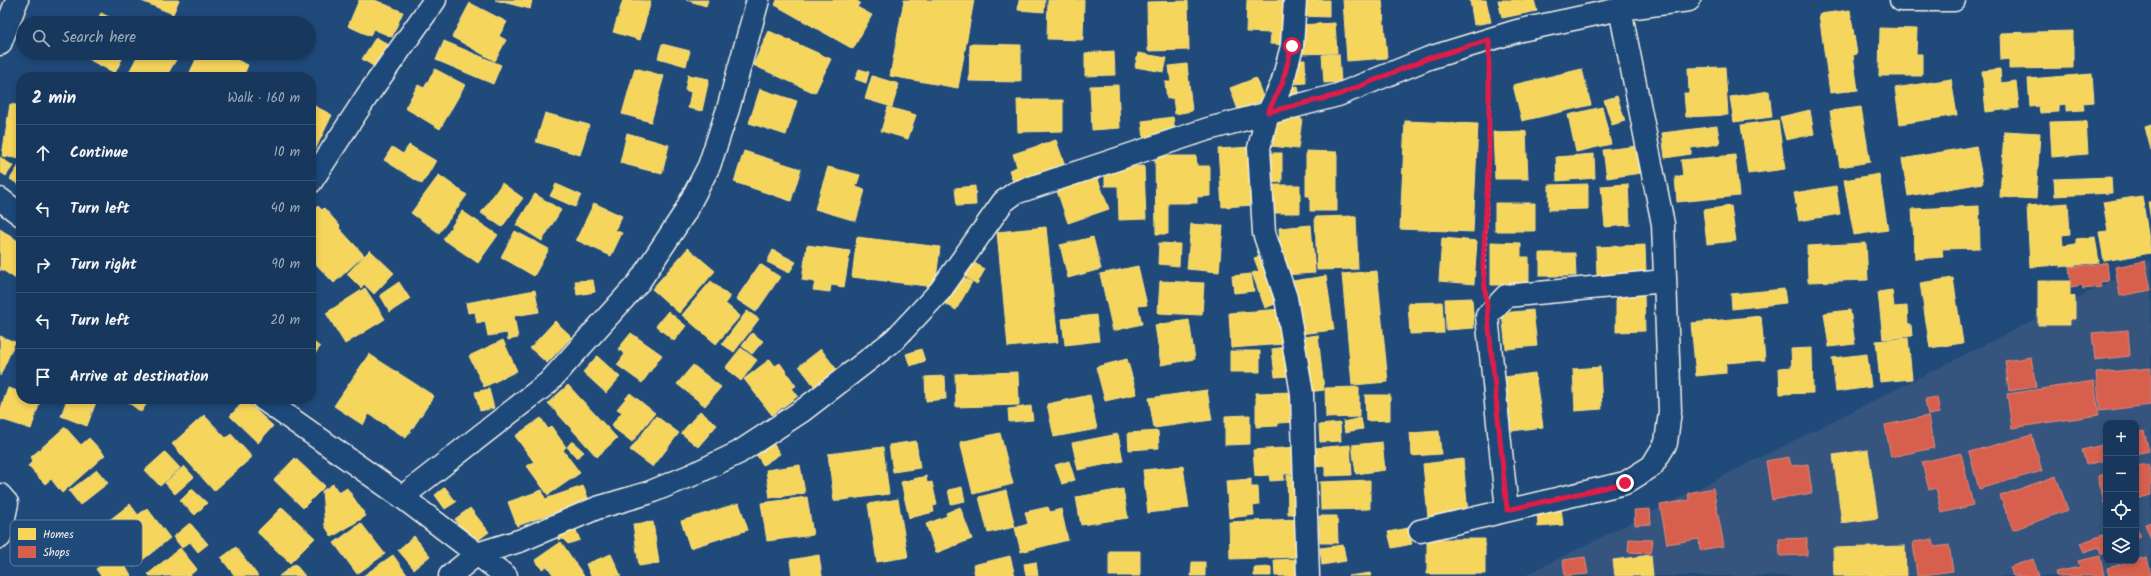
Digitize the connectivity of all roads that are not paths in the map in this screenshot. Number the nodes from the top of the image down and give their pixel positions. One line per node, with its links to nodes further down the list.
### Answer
1 (17, 0): 9 (street)
2 (435, 0): 11 (street)
3 (758, 0): 17 (street)
4 (1295, 0): 10 (street)
5 (1689, 0): 8 (street)
6 (1901, 0): 7 (street)
7 (1954, 0)
8 (1620, 9): 10 (street); 14 (street)
9 (0, 44)
10 (1268, 112): 21 (street); 24 (street)
11 (316, 174)
12 (0, 199): 13 (street)
13 (16, 211)
14 (1665, 281): 18 (street); 18 (street)
15 (269, 404): 17 (street)
16 (0, 495): 20 (street)
17 (402, 497): 21 (street)
18 (1507, 510): 19 (street)
19 (1420, 531)
20 (0, 537)
21 (477, 554): 22 (street); 23 (street)
22 (450, 576)
23 (506, 576)
24 (1308, 576)

